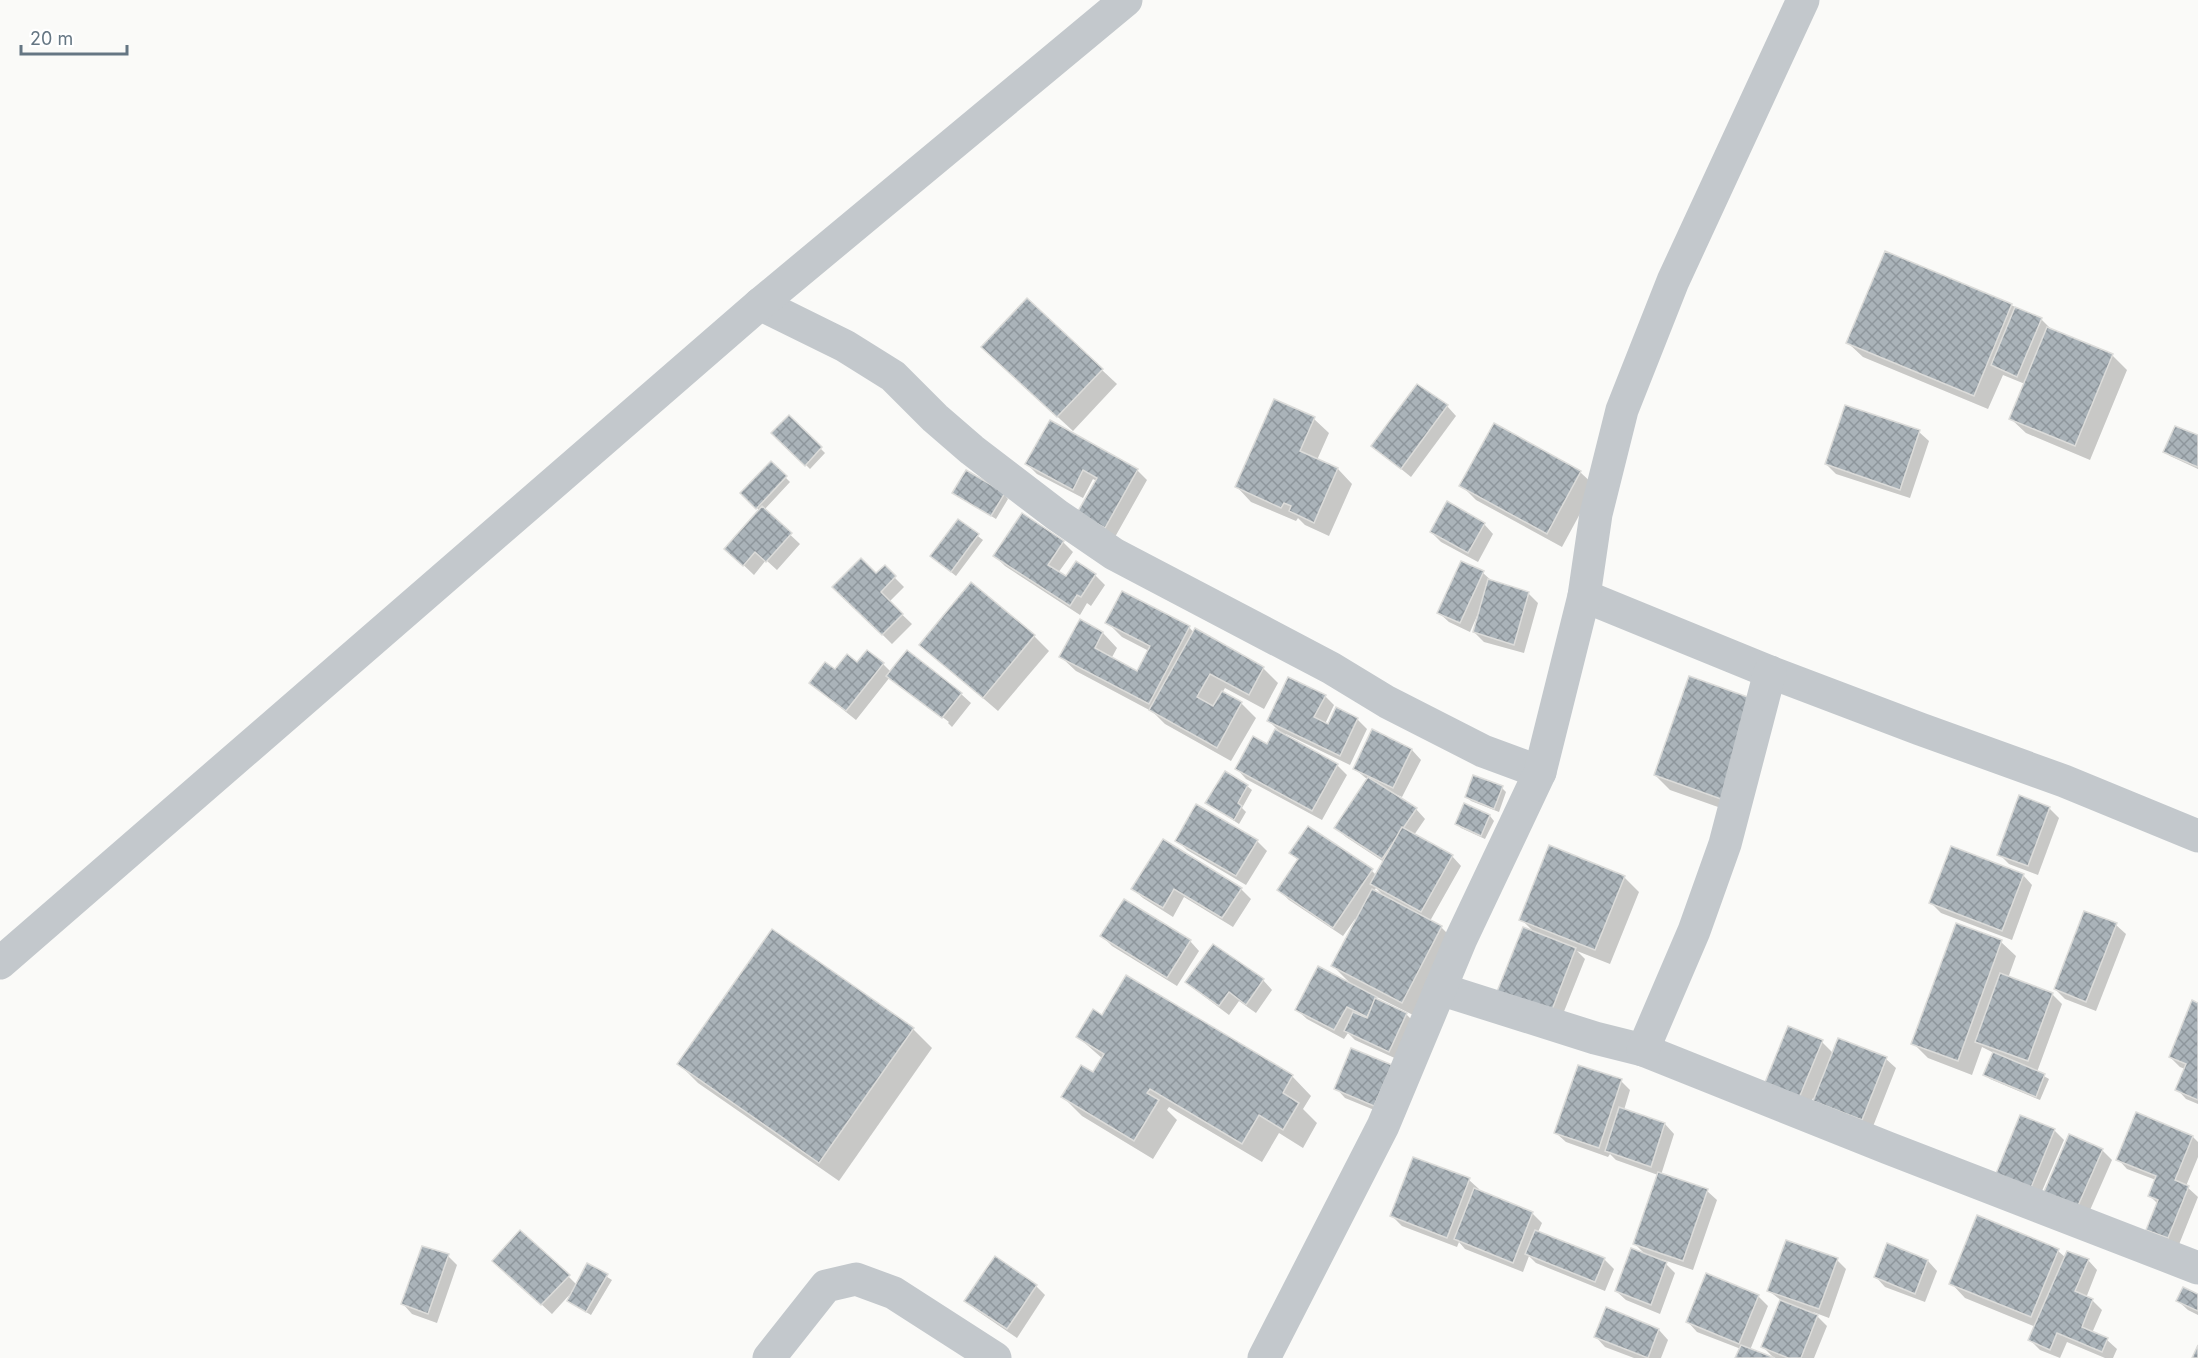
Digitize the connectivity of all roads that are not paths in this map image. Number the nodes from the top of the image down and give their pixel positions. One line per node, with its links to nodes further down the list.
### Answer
1 (1126, 0): 3 (street)
2 (1803, 0): 4 (street)
3 (760, 304): 6 (street); 8 (street)
4 (1584, 596): 5 (street); 6 (street)
5 (1770, 672): 7 (street); 10 (street)
6 (1540, 772): 9 (street)
7 (2198, 836)
8 (0, 963)
9 (1440, 989): 10 (street); 14 (street)
10 (1643, 1050): 11 (street)
11 (2198, 1268)
12 (770, 1358): 13 (street)
13 (995, 1358)
14 (1263, 1358)

